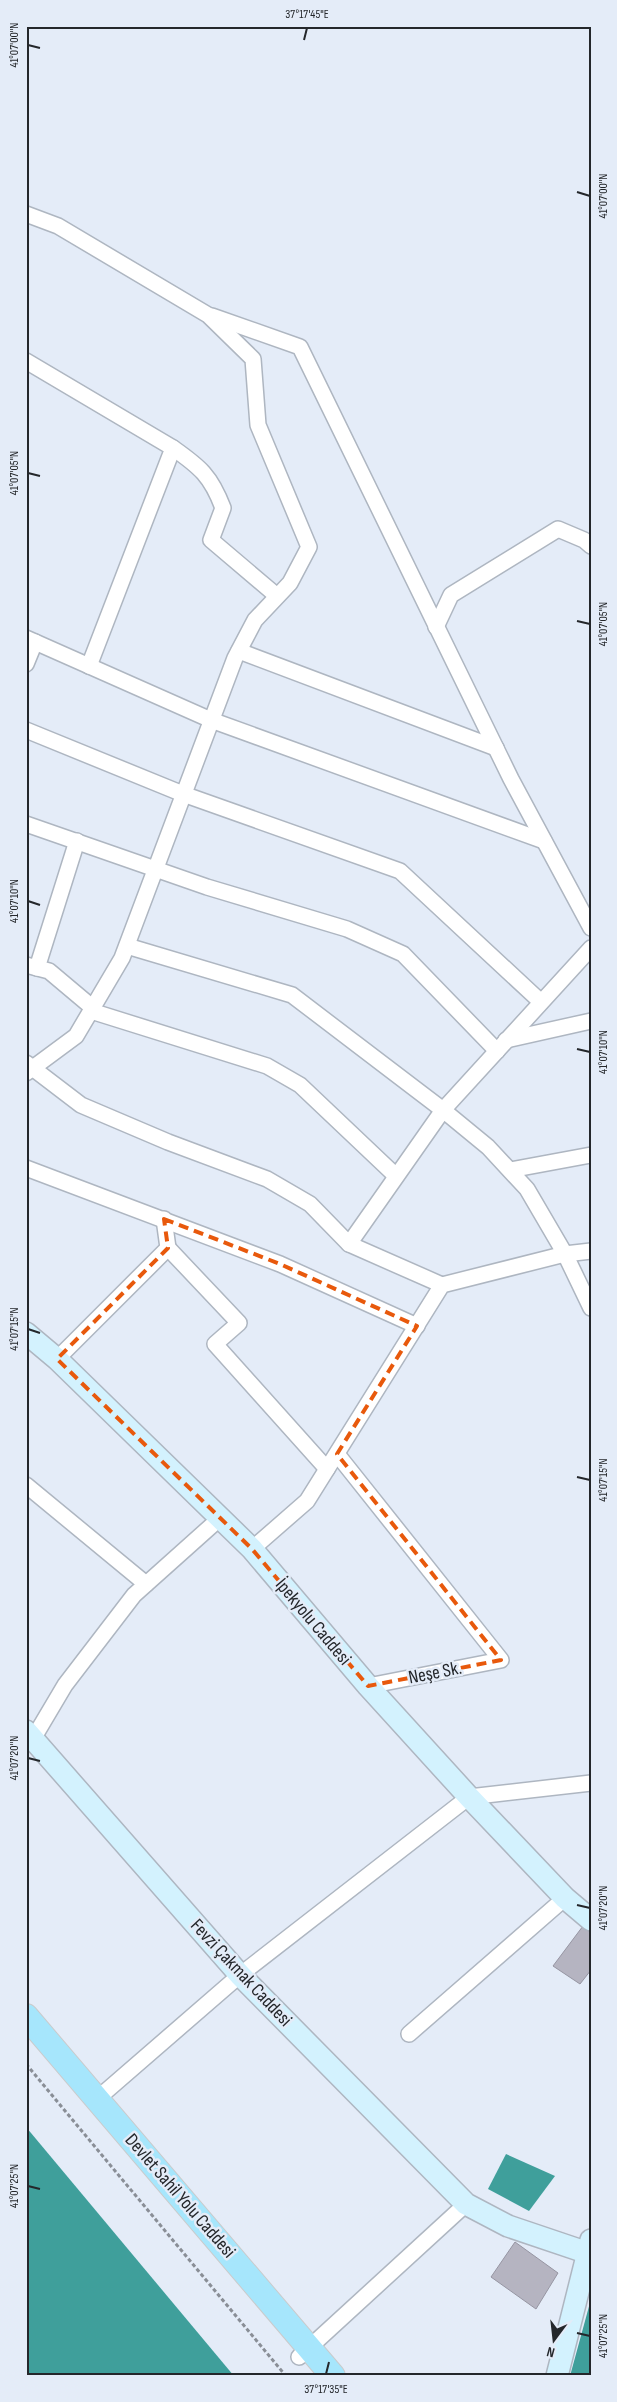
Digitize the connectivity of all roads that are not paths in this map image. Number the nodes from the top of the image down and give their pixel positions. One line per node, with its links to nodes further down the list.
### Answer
1 (26, 214): 2 (street)
2 (208, 315): 6 (street); 7 (street)
3 (26, 361): 4 (street)
4 (172, 448): 6 (street); 11 (street)
5 (591, 546): 7 (street)
6 (277, 596): 9 (street)
7 (436, 627): 14 (street)
8 (31, 640): 10 (street); 11 (street)
9 (239, 651): 12 (street); 14 (street)
10 (26, 664)
11 (89, 666): 12 (street)
12 (211, 720): 15 (street); 18 (street)
13 (26, 730): 15 (street)
14 (496, 748): 18 (street)
15 (183, 794): 19 (street); 24 (street)
16 (26, 824): 17 (street)
17 (77, 841): 19 (street); 23 (street)
18 (544, 841): 20 (street)
19 (156, 868): 21 (street); 27 (street)
20 (591, 928)
21 (127, 946): 25 (street); 29 (street)
22 (591, 948): 24 (street)
23 (32, 966): 25 (street)
24 (541, 1002): 27 (street)
25 (92, 1010): 28 (street); 33 (street)
26 (591, 1021): 27 (street)
27 (502, 1045): 29 (street)
28 (28, 1068): 35 (street)
29 (443, 1110): 32 (street); 33 (street)
30 (591, 1155): 32 (street)
31 (26, 1168): 34 (street)
32 (510, 1170): 38 (street)
33 (396, 1176): 35 (street)
34 (164, 1219): 36 (street); 41 (street)
35 (349, 1244): 39 (street)
36 (168, 1248): 43 (street); 45 (street)
37 (591, 1250): 38 (street)
38 (565, 1254): 39 (street); 40 (street)
39 (442, 1285): 41 (street)
40 (591, 1308)
41 (416, 1326): 44 (street)
42 (26, 1334): 43 (street, İpekyolu Caddesi)
43 (57, 1359): 47 (street, İpekyolu Caddesi)
44 (337, 1454): 45 (street); 50 (street, Neşe Sk.)
45 (327, 1470): 48 (street)
46 (26, 1485): 49 (street)
47 (219, 1519): 48 (street, İpekyolu Caddesi); 49 (street)
48 (252, 1549): 50 (street, İpekyolu Caddesi)
49 (146, 1584): 51 (street)
50 (368, 1686): 53 (street, İpekyolu Caddesi)
51 (30, 1735): 56 (street, Fevzi Çakmak Caddesi)
52 (591, 1783): 53 (street)
53 (470, 1797): 54 (street, İpekyolu Caddesi); 56 (street)
54 (565, 1898): 55 (street, İpekyolu Caddesi); 58 (street)
55 (591, 1920)
56 (240, 1975): 60 (street); 61 (street, Fevzi Çakmak Caddesi)
57 (26, 2016): 60 (main road, Devlet Sahil Yolu Caddesi)
58 (409, 2034)
59 (26, 2036): 63 (main road, Devlet Sahil Yolu Caddesi)
60 (97, 2099): 63 (main road, Devlet Sahil Yolu Caddesi)
61 (466, 2204): 62 (street, Fevzi Çakmak Caddesi); 63 (street)
62 (590, 2249): 66 (street)
63 (298, 2360): 64 (main road, Devlet Sahil Yolu Caddesi); 65 (main road, Devlet Sahil Yolu Caddesi)
64 (316, 2376)
65 (333, 2376)
66 (557, 2376)

